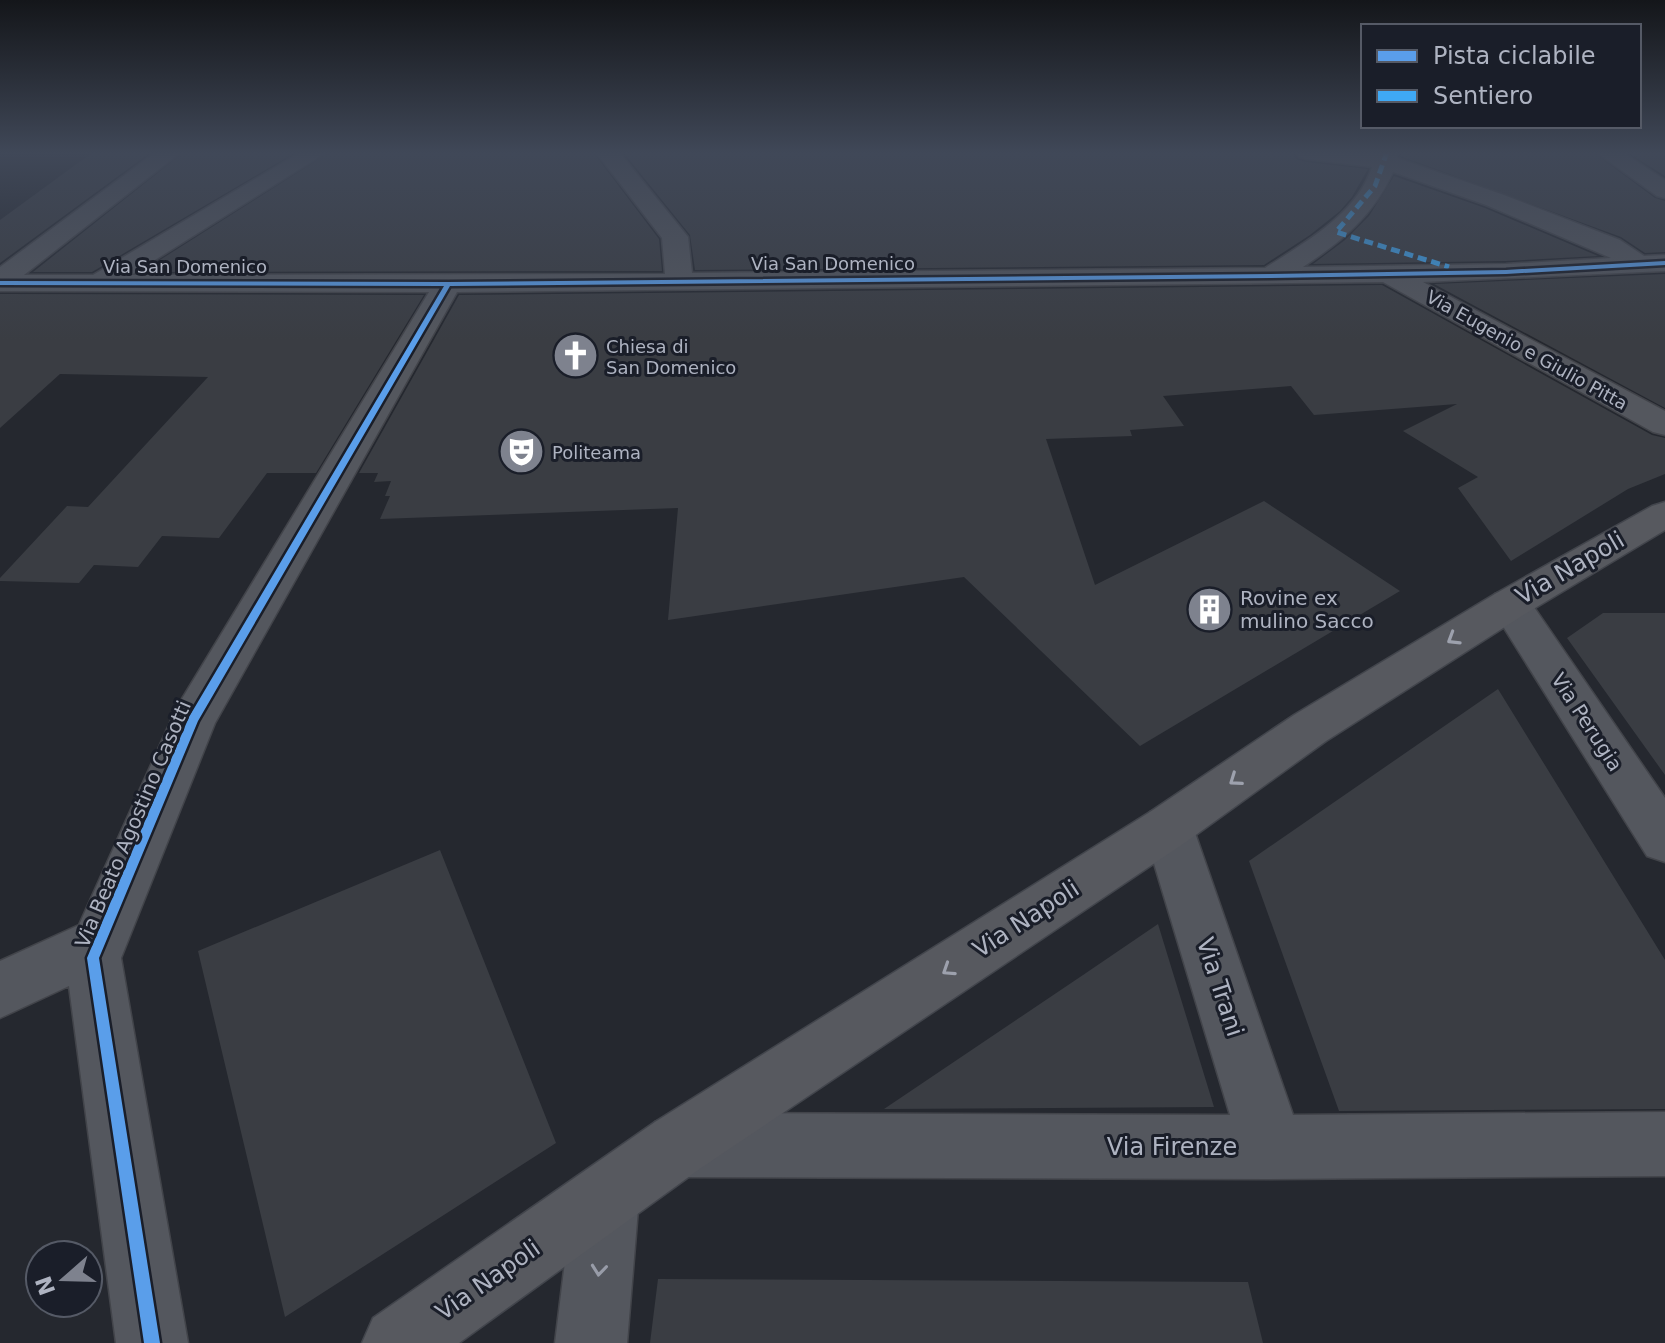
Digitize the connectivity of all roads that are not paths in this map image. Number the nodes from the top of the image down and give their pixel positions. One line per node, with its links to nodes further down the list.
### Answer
1 (92, 215): 14 (street)
2 (212, 215): 12 (street)
3 (657, 215): 11 (street)
4 (1353, 215): 6 (street)
5 (1532, 215): 7 (street)
6 (1336, 232): 8 (street); 10 (street)
7 (1652, 264): 8 (street, Via San Domenico)
8 (1469, 273): 9 (street, Via San Domenico)
9 (1388, 274): 10 (street, Via San Domenico); 15 (street, Via Eugenio e Giulio Pitta)
10 (1271, 276): 11 (street, Via San Domenico)
11 (679, 280): 13 (street, Via San Domenico)
12 (102, 281): 13 (street, Via San Domenico); 14 (street, Via San Domenico)
13 (448, 284): 20 (street, Via Beato Agostino Casotti)
14 (4, 285)
15 (1665, 425)
16 (1665, 514): 17 (main road, Via Napoli)
17 (1510, 604): 18 (main road, Via Napoli, one-way to 18); 19 (street, Via Perugia)
18 (1168, 827): 23 (main road, Via Napoli, one-way to 23); 24 (street, Via Trani)
19 (1665, 840)
20 (100, 943): 21 (street); 26 (street, Via Beato Agostino Casotti)
21 (0, 990)
22 (1665, 1144): 24 (street, Via Firenze)
23 (678, 1145): 24 (street, Via Firenze); 25 (main road, Via Napoli)
24 (1272, 1147)
25 (606, 1197): 27 (main road, Via Napoli); 28 (street, one-way to 28)
26 (152, 1343)
27 (398, 1343)
28 (591, 1343)

